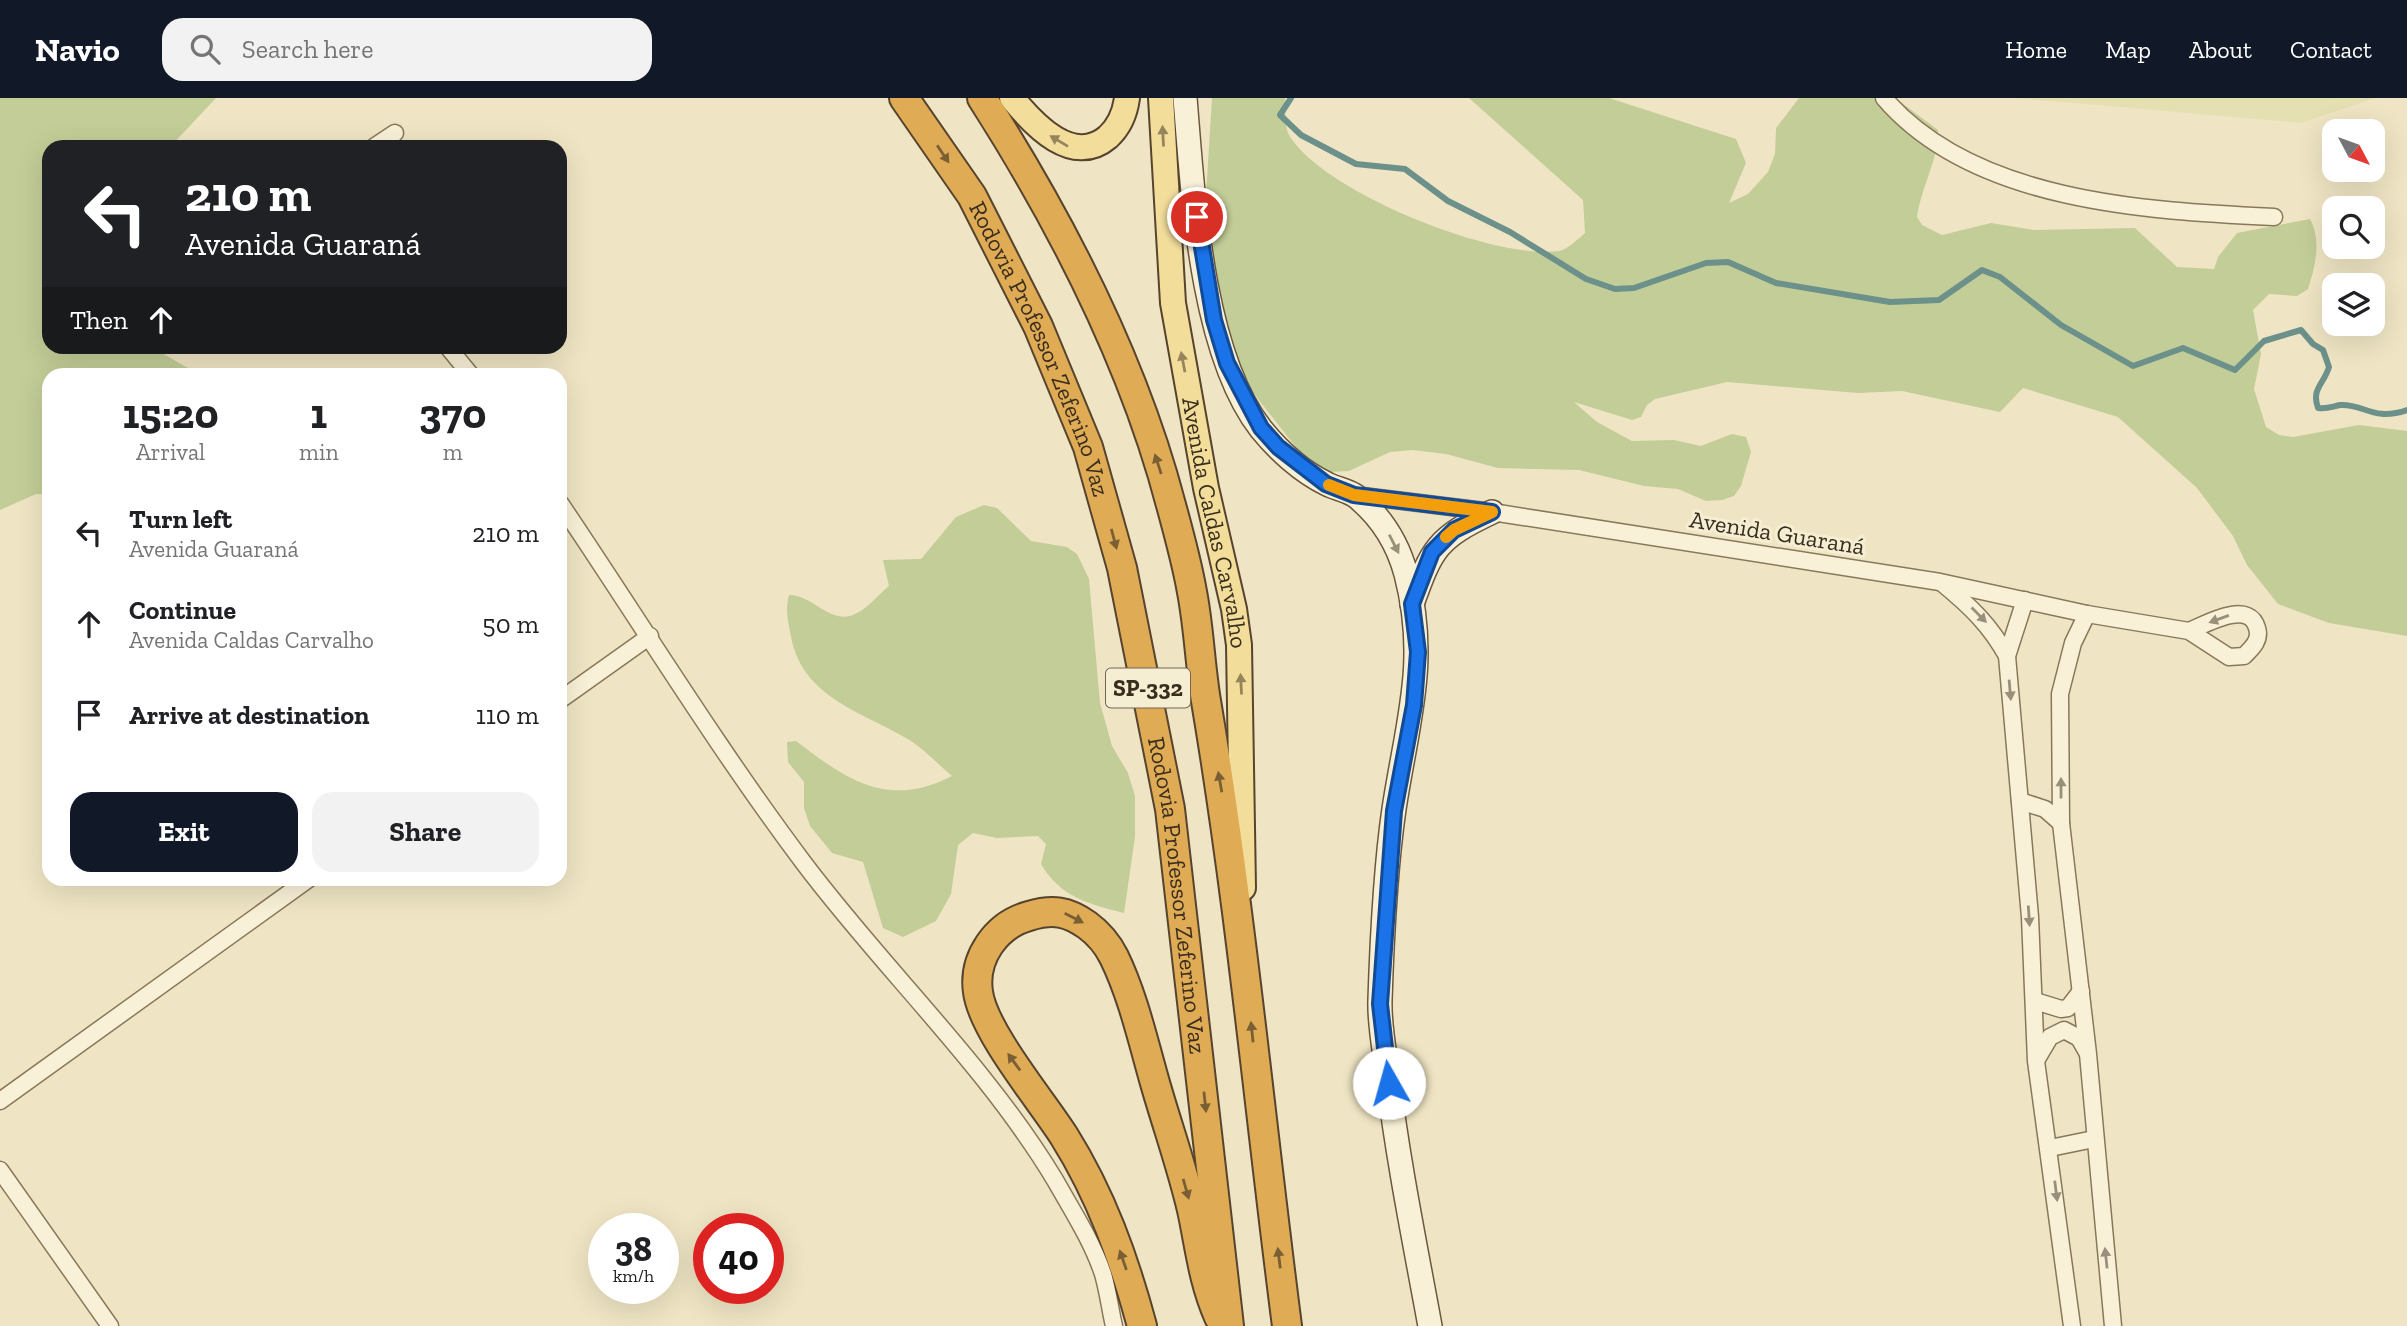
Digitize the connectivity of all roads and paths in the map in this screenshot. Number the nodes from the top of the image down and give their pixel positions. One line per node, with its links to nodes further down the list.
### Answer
1 (904, 98): 40 (highway, Rodovia Professor Zeferino Vaz / SP-332, one-way to 40)
2 (982, 98): 27 (highway, SP-332, one-way to 2)
3 (1012, 98): 4 (main road, one-way to 3)
4 (1127, 98)
5 (1161, 98): 27 (main road, Avenida Caldas Carvalho, one-way to 5)
6 (1185, 98): 13 (street, Avenida Caldas Carvalho)
7 (1884, 98): 10 (street)
8 (395, 133): 9 (street)
9 (384, 140)
10 (2274, 217)
11 (454, 354): 12 (street)
12 (465, 368)
13 (1354, 495): 14 (street, Avenida Guaraná); 18 (street, one-way to 18)
14 (1492, 512): 16 (street, Avenida Guaraná); 18 (street)
15 (567, 513): 21 (street)
16 (1940, 582): 17 (street, Avenida Guaraná); 22 (street, one-way to 22)
17 (2025, 600): 19 (street, Avenida Guaraná); 22 (street)
18 (1412, 604): 42 (street)
19 (2087, 614): 20 (street, Avenida Guaraná); 25 (street, one-way to 19)
20 (2189, 631)
21 (650, 636): 23 (street); 37 (street)
22 (2007, 656): 24 (street, one-way to 24)
23 (567, 695)
24 (2020, 801): 25 (street); 29 (street, one-way to 29)
25 (2061, 823): 28 (street)
26 (299, 886): 32 (street)
27 (1243, 948): 41 (highway, SP-332, one-way to 27)
28 (2081, 991): 29 (street); 30 (street)
29 (2035, 1001): 31 (street)
30 (2088, 1054): 31 (street); 33 (street)
31 (2036, 1061): 34 (street)
32 (0, 1101)
33 (2094, 1139): 34 (street); 44 (street, one-way to 33)
34 (2050, 1148): 43 (street, one-way to 43)
35 (0, 1170): 36 (street)
36 (110, 1326)
37 (1114, 1326)
38 (1142, 1326): 39 (highway, one-way to 39)
39 (1223, 1326)
40 (1229, 1326)
41 (1287, 1326)
42 (1430, 1326)
43 (2072, 1326)
44 (2113, 1326)

